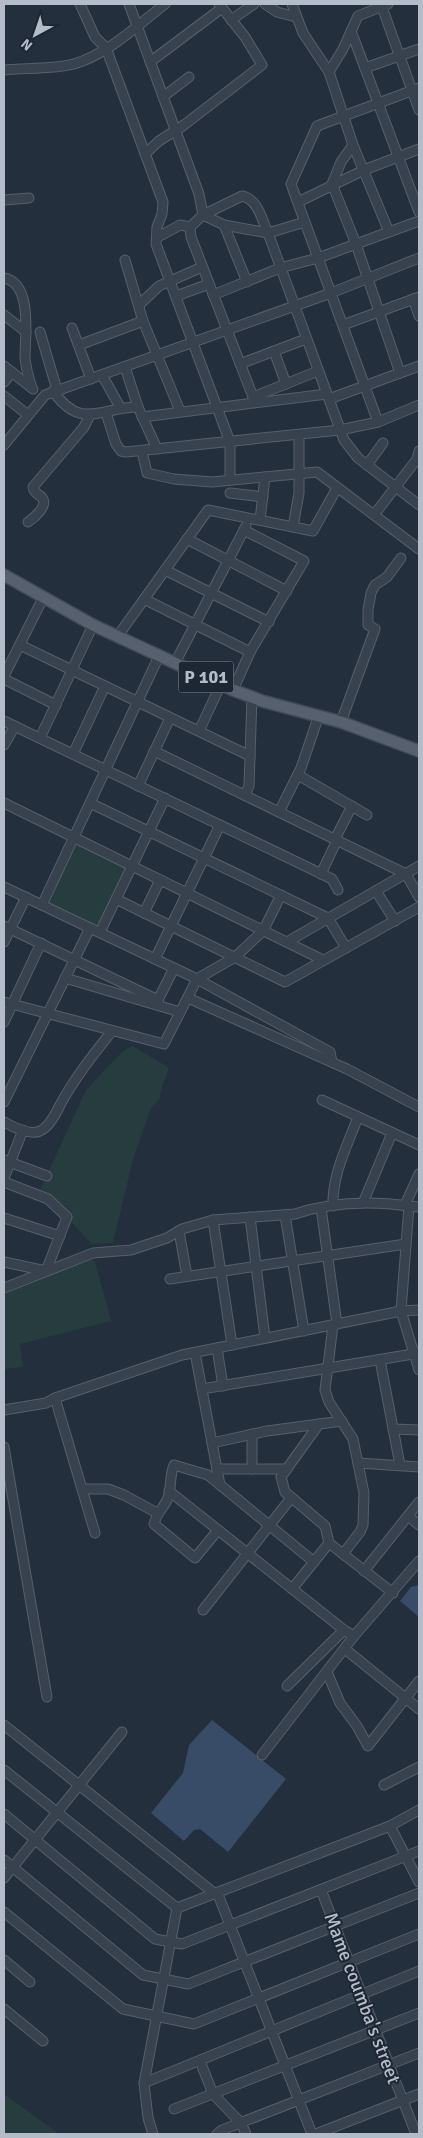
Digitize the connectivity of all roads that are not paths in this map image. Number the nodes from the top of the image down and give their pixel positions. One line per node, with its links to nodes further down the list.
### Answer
1 (80, 4): 13 (street)
2 (129, 4): 11 (street)
3 (164, 4): 11 (street)
4 (254, 4): 10 (street)
5 (265, 4): 9 (street)
6 (292, 4): 9 (street)
7 (385, 5): 12 (street); 15 (street)
8 (220, 6): 10 (street); 16 (street)
9 (296, 17): 19 (street)
10 (231, 20): 26 (street)
11 (136, 26): 13 (street); 16 (street)
12 (351, 31): 17 (street); 19 (street)
13 (106, 48): 18 (street); 29 (street)
14 (419, 49): 15 (street)
15 (400, 56): 17 (street); 21 (street)
16 (150, 62): 22 (street)
17 (366, 68): 23 (street)
18 (4, 70)
19 (330, 72): 25 (street)
20 (188, 77): 22 (street)
21 (416, 90): 23 (street); 24 (street)
22 (163, 97): 26 (street)
23 (379, 103): 25 (street); 30 (street)
24 (419, 110)
25 (343, 116): 27 (street); 35 (street)
26 (174, 130): 29 (street); 37 (street)
27 (353, 145): 31 (street); 32 (street)
28 (419, 149): 30 (street)
29 (145, 154): 44 (street)
30 (398, 156): 31 (street); 36 (street)
31 (364, 170): 32 (street); 42 (street)
32 (332, 184): 35 (street); 45 (street)
33 (29, 198): 34 (street)
34 (4, 200)
35 (298, 202): 39 (street)
36 (419, 212)
37 (203, 215): 40 (street); 41 (street); 43 (street)
38 (419, 221): 42 (street)
39 (305, 222): 43 (street); 46 (street)
40 (224, 225): 43 (street); 54 (street)
41 (190, 227): 44 (street); 49 (street)
42 (389, 232): 45 (street)
43 (268, 233): 50 (street)
44 (158, 237): 53 (street)
45 (356, 244): 46 (street); 51 (street)
46 (318, 258): 50 (street); 56 (street)
47 (419, 258): 51 (street)
48 (125, 260): 60 (street)
49 (202, 267): 53 (street); 55 (street)
50 (280, 268): 54 (street); 61 (street)
51 (367, 277): 56 (street); 62 (street)
52 (4, 278): 69 (street)
53 (170, 281): 58 (street); 60 (street)
54 (247, 282): 57 (street)
55 (209, 284): 57 (street); 58 (street)
56 (331, 293): 61 (street); 66 (street)
57 (213, 295): 68 (street)
58 (176, 296): 72 (street)
59 (416, 298): 62 (street); 63 (street)
60 (139, 305): 65 (street)
61 (294, 306): 68 (street); 71 (street)
62 (379, 311): 66 (street); 82 (street)
63 (419, 316)
64 (5, 317): 69 (street)
65 (143, 321): 73 (street); 75 (street)
66 (343, 324): 87 (street)
67 (72, 328): 73 (street)
68 (228, 330): 72 (street); 76 (street)
69 (26, 332): 88 (street)
70 (40, 332): 89 (street)
71 (306, 339): 74 (street); 80 (street)
72 (193, 342): 75 (street); 95 (street)
73 (79, 345): 84 (street)
74 (274, 351): 76 (street); 86 (street)
75 (157, 354): 79 (street); 98 (street)
76 (240, 364): 93 (street)
77 (4, 366): 81 (street)
78 (419, 366): 82 (street)
79 (125, 367): 83 (street); 97 (street)
80 (318, 371): 86 (street); 91 (street)
81 (12, 372): 85 (street); 88 (street)
82 (400, 373): 87 (street)
83 (102, 375): 84 (street); 96 (street)
84 (91, 379): 89 (street)
85 (4, 382)
86 (286, 384): 93 (street)
87 (365, 385): 91 (street); 103 (street)
88 (32, 388): 92 (street)
89 (55, 391): 92 (street); 101 (street)
90 (4, 396): 100 (street)
91 (328, 396): 93 (street); 104 (street)
92 (41, 399): 100 (street)
93 (254, 400): 95 (street)
94 (419, 405): 103 (street)
95 (217, 406): 98 (street); 106 (street)
96 (120, 407): 97 (street); 99 (street)
97 (138, 407): 102 (street)
98 (180, 411): 102 (street)
99 (106, 412): 101 (street); 110 (street)
100 (28, 415): 108 (street)
101 (90, 415): 124 (street)
102 (142, 416): 109 (street)
103 (378, 422): 104 (street)
104 (340, 430): 105 (street); 112 (street)
105 (299, 434): 106 (street); 113 (street)
106 (230, 442): 109 (street); 115 (street)
107 (383, 443): 112 (street)
108 (4, 445)
109 (157, 449): 110 (street)
110 (142, 451): 115 (street)
111 (419, 451): 116 (street)
112 (367, 465): 116 (street)
113 (298, 473): 114 (street); 117 (street); 125 (street)
114 (265, 477): 115 (street); 119 (street)
115 (230, 480)
116 (395, 486): 120 (street); 121 (street)
117 (337, 488): 121 (street); 125 (street)
118 (230, 493): 119 (street)
119 (263, 497): 123 (street)
120 (419, 505)
121 (374, 515): 128 (street)
122 (250, 518): 123 (street); 126 (street); 127 (street)
123 (260, 520): 125 (street)
124 (28, 522)
125 (293, 527)
126 (244, 530): 130 (street); 133 (street)
127 (187, 539): 130 (street); 131 (street)
128 (419, 549)
129 (401, 558): 156 (street)
130 (228, 561): 133 (street); 134 (street)
131 (165, 570): 134 (street); 136 (street)
132 (4, 575): 135 (main road, P 101)
133 (287, 591): 137 (street)
134 (212, 593): 137 (street); 138 (street)
135 (43, 598): 139 (main road, P 101); 141 (street)
136 (144, 599): 138 (street); 140 (street)
137 (269, 622): 142 (street)
138 (195, 624): 142 (street); 144 (street)
139 (93, 625): 140 (main road, P 101); 145 (street)
140 (117, 637): 143 (main road, P 101)
141 (20, 645): 145 (street); 146 (street)
142 (250, 652): 149 (street)
143 (160, 656): 144 (main road, P 101); 151 (street)
144 (175, 663): 147 (main road, P 101)
145 (72, 670): 148 (street); 152 (street)
146 (4, 678): 152 (street)
147 (221, 684): 149 (main road, P 101); 158 (street)
148 (105, 686): 151 (street); 163 (street)
149 (233, 690): 150 (main road, P 101)
150 (252, 697): 153 (main road, P 101); 164 (street)
151 (138, 702): 154 (street); 165 (street)
152 (56, 704): 159 (street)
153 (319, 715): 156 (main road, P 101); 166 (street)
154 (170, 718): 158 (street); 161 (street)
155 (4, 721): 157 (street)
156 (341, 722): 162 (main road, P 101)
157 (15, 726): 159 (street); 160 (street)
158 (199, 732): 164 (street)
159 (40, 738): 163 (street)
160 (4, 745)
161 (154, 751): 167 (street); 168 (street)
162 (419, 751)
163 (73, 754): 165 (street)
164 (250, 756): 168 (street)
165 (106, 770): 167 (street); 171 (street)
166 (298, 775): 172 (street); 173 (street)
167 (138, 786): 169 (street)
168 (245, 795): 173 (street)
169 (165, 798): 175 (street); 176 (street)
170 (4, 803): 177 (street)
171 (90, 803): 176 (street); 177 (street)
172 (352, 806): 174 (street); 178 (street)
173 (279, 812): 178 (street)
174 (367, 814)
175 (220, 825): 179 (street); 182 (street)
176 (149, 832): 179 (street); 180 (street)
177 (74, 838): 180 (street); 193 (street)
178 (336, 840): 182 (street); 183 (street)
179 (204, 858): 188 (street); 189 (street)
180 (132, 866): 184 (street); 192 (street)
181 (419, 866): 183 (street)
182 (321, 874): 186 (street)
183 (406, 874): 187 (street); 191 (street)
184 (160, 880): 188 (street); 195 (street)
185 (4, 887): 190 (street)
186 (338, 890)
187 (376, 891): 196 (street); 197 (street)
188 (187, 893): 198 (street); 201 (street)
189 (280, 895): 196 (street); 201 (street)
190 (26, 897): 193 (street); 199 (street)
191 (419, 897)
192 (116, 899): 195 (street); 202 (street)
193 (42, 905): 200 (street)
194 (419, 907): 197 (street)
195 (144, 913): 198 (street)
196 (328, 918): 204 (street); 206 (street)
197 (395, 921): 206 (street)
198 (171, 926): 207 (street); 209 (street)
199 (7, 927): 203 (street); 205 (street)
200 (90, 928): 202 (street); 208 (street)
201 (263, 931): 204 (street); 207 (street)
202 (100, 932): 209 (street)
203 (4, 942)
204 (287, 942): 210 (street)
205 (40, 943): 208 (street); 216 (street)
206 (346, 948): 210 (street)
207 (235, 957): 210 (street); 213 (street)
208 (74, 959): 212 (street); 215 (street)
209 (155, 959): 211 (street)
210 (323, 960)
211 (174, 968): 213 (street); 215 (street)
212 (65, 978): 215 (street); 218 (street)
213 (197, 979): 214 (street); 221 (street)
214 (188, 998): 217 (street); 221 (street)
215 (157, 1002): 217 (street)
216 (8, 1003): 218 (street); 219 (street)
217 (180, 1012): 220 (street)
218 (47, 1014): 220 (street); 223 (street)
219 (4, 1022)
220 (112, 1031): 227 (street)
221 (332, 1062): 224 (street)
222 (322, 1100): 225 (street)
223 (4, 1102)
224 (419, 1107)
225 (358, 1117): 228 (street); 237 (street)
226 (4, 1122): 227 (street)
227 (23, 1130): 230 (street)
228 (392, 1133): 229 (street); 235 (street)
229 (419, 1145)
230 (7, 1161): 232 (street); 233 (street)
231 (419, 1174): 236 (street)
232 (47, 1176)
233 (4, 1178)
234 (4, 1182): 245 (street)
235 (364, 1203): 236 (street); 237 (street)
236 (407, 1205): 238 (street); 246 (street)
237 (333, 1206): 239 (street)
238 (419, 1207)
239 (321, 1208): 240 (street); 247 (street)
240 (285, 1215): 241 (street); 248 (street)
241 (250, 1217): 243 (street); 250 (street)
242 (4, 1218): 245 (street)
243 (214, 1220): 244 (street); 252 (street)
244 (179, 1231): 251 (street); 253 (street)
245 (60, 1236): 251 (street)
246 (406, 1244): 247 (street); 257 (street)
247 (328, 1256): 248 (street); 258 (street)
248 (292, 1261): 250 (street); 259 (street)
249 (4, 1262): 251 (street)
250 (256, 1266): 252 (street); 260 (street)
251 (46, 1271): 255 (street)
252 (221, 1271): 253 (street); 261 (street)
253 (187, 1276): 254 (street)
254 (170, 1279)
255 (4, 1288)
256 (419, 1310): 257 (street)
257 (401, 1311): 258 (street); 264 (street)
258 (335, 1324): 259 (street); 266 (street)
259 (304, 1331): 260 (street)
260 (266, 1338): 261 (street)
261 (232, 1345): 262 (street)
262 (216, 1348): 263 (street); 268 (street)
263 (195, 1353): 269 (street); 270 (street)
264 (417, 1354): 265 (street); 267 (street)
265 (380, 1360): 266 (street); 274 (street)
266 (329, 1368): 268 (street); 272 (street)
267 (419, 1370)
268 (223, 1386): 269 (street)
269 (202, 1389): 277 (street)
270 (55, 1398): 271 (street); 286 (street)
271 (4, 1410)
272 (342, 1420): 273 (street); 279 (street)
273 (319, 1424): 276 (street); 284 (street)
274 (393, 1429): 275 (street); 280 (street)
275 (419, 1430)
276 (252, 1434): 277 (street); 283 (street)
277 (212, 1443): 282 (street)
278 (4, 1447): 311 (street)
279 (358, 1463): 280 (street); 298 (street)
280 (400, 1466): 281 (street)
281 (419, 1467)
282 (217, 1469): 283 (street); 285 (street)
283 (252, 1469): 284 (street)
284 (287, 1469): 288 (street)
285 (220, 1485): 287 (street); 293 (street)
286 (82, 1489): 290 (street); 295 (street)
287 (169, 1491): 290 (street); 294 (street)
288 (291, 1498): 293 (street); 296 (street)
289 (419, 1502): 291 (street)
290 (157, 1513): 294 (street)
291 (408, 1516): 292 (street); 301 (street)
292 (419, 1525)
293 (270, 1526): 297 (street); 300 (street)
294 (218, 1530): 297 (street)
295 (95, 1533)
296 (329, 1543): 298 (street); 300 (street)
297 (248, 1554): 302 (street); 304 (street)
298 (343, 1554): 301 (street)
299 (419, 1561): 303 (street)
300 (314, 1562): 302 (street)
301 (364, 1571): 303 (street)
302 (292, 1589): 305 (street)
303 (393, 1593): 306 (street)
304 (203, 1610)
305 (344, 1630): 306 (street); 310 (street)
306 (354, 1636): 307 (street)
307 (345, 1649): 308 (street); 312 (street)
308 (327, 1672): 312 (street); 316 (street)
309 (419, 1681): 312 (street)
310 (287, 1686)
311 (47, 1697)
312 (406, 1698): 313 (street)
313 (419, 1709)
314 (4, 1726): 319 (street)
315 (122, 1732): 319 (street)
316 (262, 1755)
317 (419, 1766): 320 (street)
318 (4, 1770): 322 (street)
319 (79, 1785): 322 (street); 333 (street)
320 (384, 1785)
321 (419, 1810): 324 (street)
322 (57, 1812): 325 (street); 335 (street)
323 (4, 1814): 325 (street)
324 (390, 1826): 327 (street); 333 (street)
325 (35, 1840): 329 (street); 340 (street)
326 (419, 1851): 327 (street)
327 (407, 1858): 331 (street); 332 (street)
328 (4, 1860): 329 (street)
329 (13, 1867): 330 (street); 345 (street)
330 (4, 1878)
331 (419, 1882)
332 (321, 1890): 337 (street); 338 (street, Mame coumba's street)
333 (214, 1893): 335 (street); 337 (street)
334 (419, 1893): 338 (street)
335 (178, 1908): 340 (street)
336 (4, 1912): 351 (street)
337 (230, 1925): 340 (street); 342 (street)
338 (335, 1926): 342 (street); 343 (street, Mame coumba's street)
339 (419, 1934): 343 (street)
340 (171, 1942): 345 (street)
341 (4, 1960): 346 (street)
342 (245, 1962): 345 (street); 348 (street)
343 (349, 1962): 347 (street, Mame coumba's street); 348 (street)
344 (419, 1971): 347 (street)
345 (164, 1979): 351 (street)
346 (30, 1982)
347 (362, 1994): 352 (street, Mame coumba's street); 353 (street)
348 (259, 1998): 351 (street); 353 (street)
349 (4, 2009): 354 (street)
350 (419, 2013): 352 (street)
351 (157, 2016): 359 (street)
352 (376, 2030): 357 (street); 358 (street, Mame coumba's street)
353 (272, 2031): 356 (street); 357 (street)
354 (43, 2041)
355 (419, 2053): 358 (street)
356 (200, 2061): 359 (street); 360 (street)
357 (286, 2065): 360 (street); 362 (street)
358 (389, 2065): 362 (street); 363 (street, Mame coumba's street)
359 (144, 2083): 367 (street)
360 (213, 2094): 364 (street); 365 (street)
361 (419, 2094): 363 (street)
362 (299, 2100): 365 (street); 370 (street)
363 (403, 2100): 366 (street, Mame coumba's street); 371 (street)
364 (174, 2109)
365 (241, 2123): 368 (street); 369 (street)
366 (415, 2132)
367 (153, 2134)
368 (217, 2134)
369 (246, 2134)
370 (312, 2134)
371 (316, 2134)

